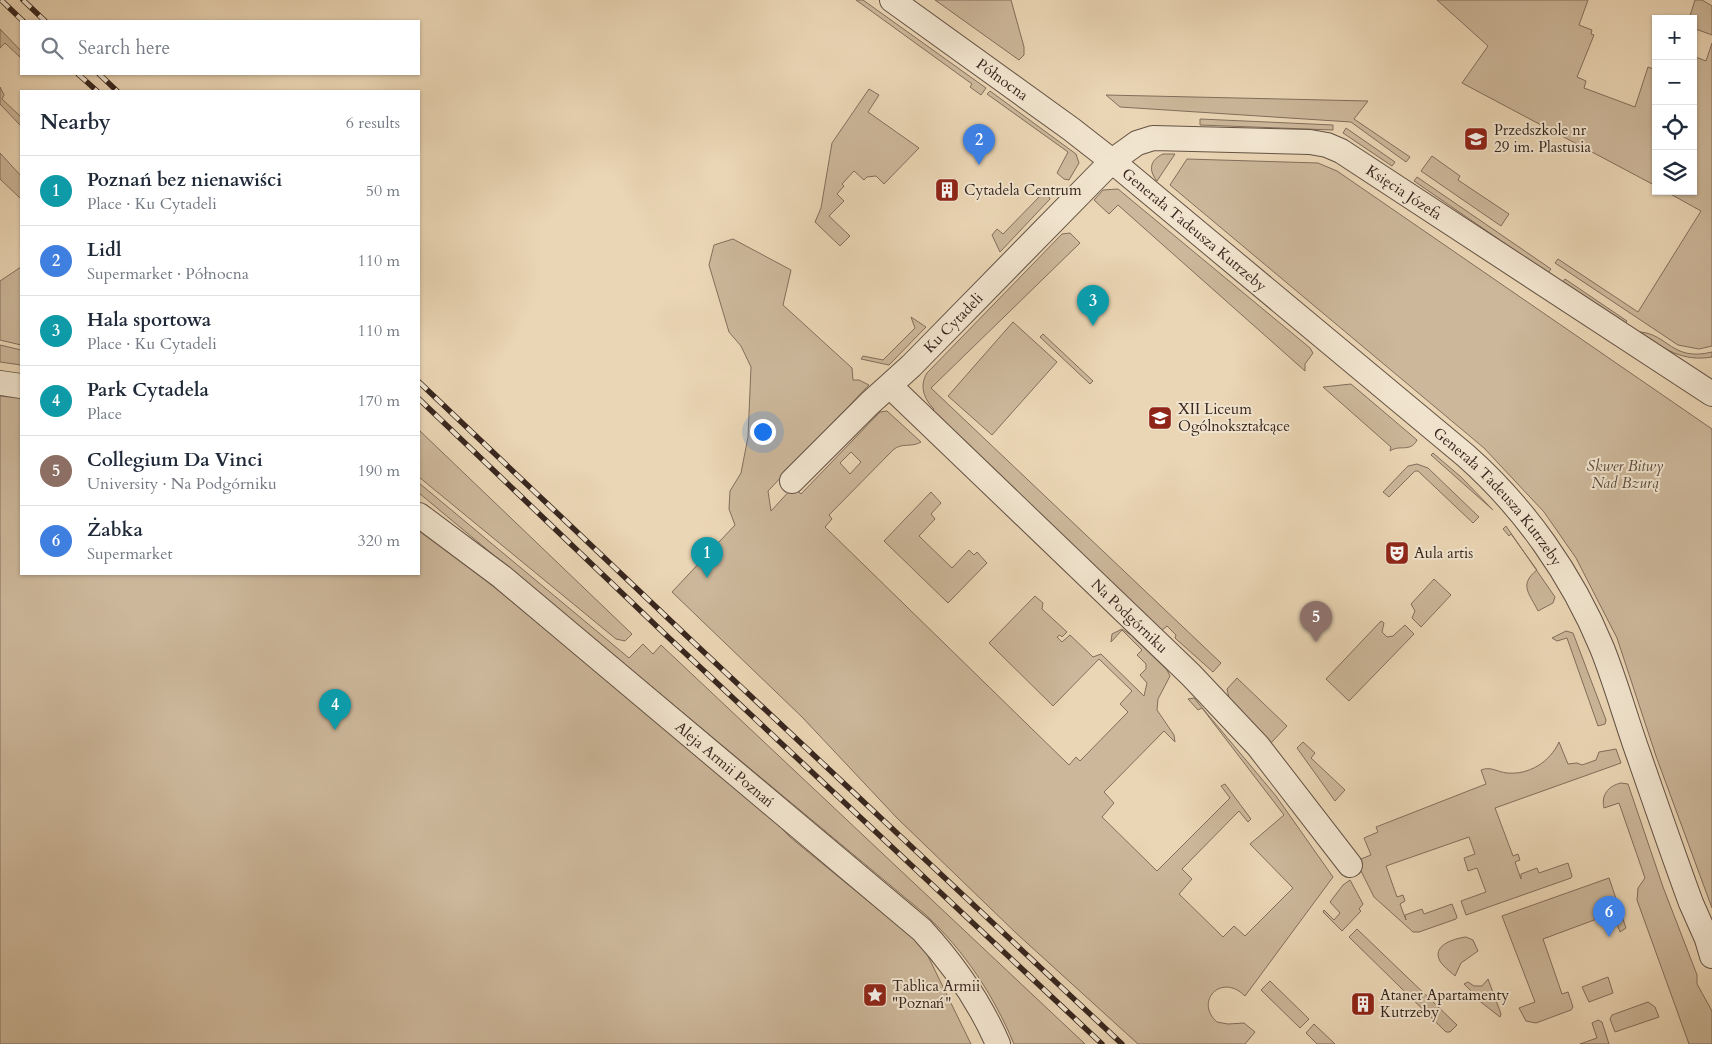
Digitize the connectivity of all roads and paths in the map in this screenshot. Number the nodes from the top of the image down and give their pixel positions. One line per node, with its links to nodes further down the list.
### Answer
1 (892, 0): 2 (street, Północna)
2 (1112, 161): 3 (street, Księcia Józefa); 7 (street, Ku Cytadeli); 12 (street, Generała Tadeusza Kutrzeby)
3 (1667, 363): 4 (street, Księcia Józefa); 8 (street, Księcia Józefa)
4 (1712, 373)
5 (0, 383): 6 (street)
6 (20, 386)
7 (890, 386): 9 (street, Ku Cytadeli); 11 (street, Na Podgórniku)
8 (1712, 394)
9 (792, 481)
10 (420, 516): 13 (street, Aleja Armii Poznań)
11 (1350, 865)
12 (1710, 947)
13 (998, 1044)

